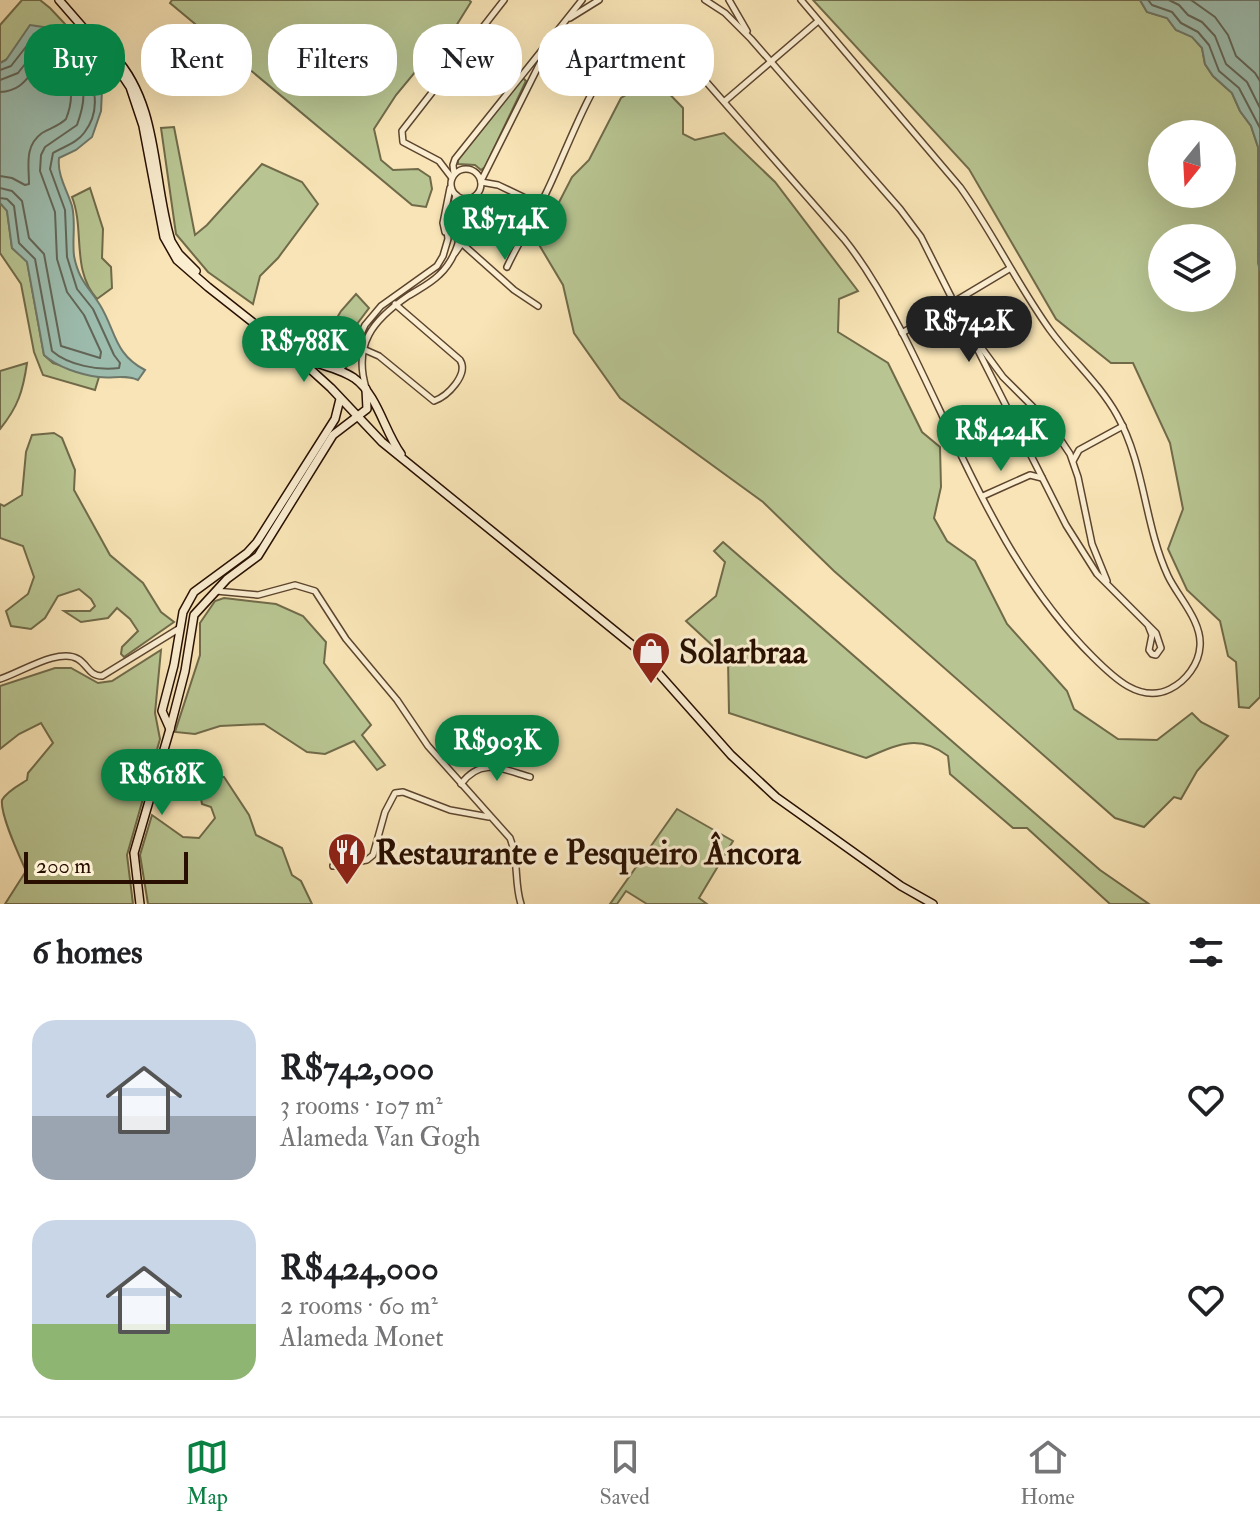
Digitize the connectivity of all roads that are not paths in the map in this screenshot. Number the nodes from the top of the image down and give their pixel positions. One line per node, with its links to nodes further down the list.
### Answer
1 (59, 0): 39 (main road)
2 (504, 0): 20 (street)
3 (582, 0): 9 (street)
4 (599, 0): 9 (street)
5 (705, 0): 8 (street)
6 (729, 0): 12 (street)
7 (801, 0): 10 (street)
8 (716, 2): 12 (street)
9 (566, 21): 11 (street)
10 (817, 22): 14 (street); 31 (street)
11 (564, 24)
12 (751, 39): 14 (street)
13 (538, 55): 16 (street)
14 (771, 61): 19 (street); 33 (street)
15 (538, 68): 17 (street)
16 (522, 75): 17 (street)
17 (531, 81): 21 (street)
18 (505, 96): 20 (street)
19 (725, 101): 25 (street); 36 (street)
20 (452, 178): 21 (street); 22 (street); 28 (street)
21 (481, 182): 23 (street); 25 (street)
22 (456, 195): 24 (street); 26 (street)
23 (477, 195): 24 (street); 29 (street)
24 (468, 199): 27 (street)
25 (540, 205): 30 (street)
26 (448, 228): 27 (street); 28 (street)
27 (460, 230): 29 (street)
28 (448, 238): 29 (street); 32 (street)
29 (459, 241): 34 (street); 35 (street)
30 (507, 267)
31 (1009, 269): 33 (street); 47 (street)
32 (389, 299): 34 (street); 40 (street)
33 (955, 301): 36 (street); 37 (street)
34 (396, 305): 38 (street); 38 (street)
35 (538, 306)
36 (902, 333): 55 (street)
37 (970, 333): 41 (street); 42 (street)
38 (363, 349): 44 (street)
39 (298, 358): 40 (main road); 43 (main road)
40 (339, 371): 43 (main road); 44 (main road)
41 (1003, 377): 42 (street); 48 (street)
42 (995, 382): 52 (street)
43 (331, 388): 45 (main road)
44 (366, 389): 46 (main road); 50 (main road)
45 (340, 397): 46 (main road); 62 (main road)
46 (358, 418): 50 (main road); 58 (main road)
47 (1123, 426): 49 (street); 55 (street)
48 (1066, 448): 49 (street); 51 (street)
49 (1079, 450): 51 (street)
50 (407, 462): 77 (main road)
51 (1073, 462): 56 (street)
52 (1035, 463): 53 (street); 54 (street)
53 (1030, 475): 54 (street); 55 (street)
54 (1043, 479): 57 (street)
55 (983, 496)
56 (1093, 549): 57 (street); 61 (street)
57 (1084, 554): 61 (street)
58 (227, 579): 59 (main road); 60 (street)
59 (216, 591): 60 (street); 64 (main road)
60 (229, 591): 72 (street)
61 (1115, 594): 65 (street)
62 (186, 605): 63 (main road); 64 (main road)
63 (182, 614): 64 (main road); 66 (main road)
64 (194, 615): 69 (main road)
65 (1148, 625): 65 (street)
66 (180, 628): 67 (street); 68 (main road)
67 (0, 679)
68 (169, 685): 69 (main road); 70 (main road)
69 (178, 696): 70 (main road)
70 (170, 729): 75 (main road)
71 (530, 777): 72 (street)
72 (461, 784): 73 (street)
73 (490, 817): 74 (street); 76 (street)
74 (333, 866)
75 (140, 904)
76 (521, 904)
77 (933, 904)

